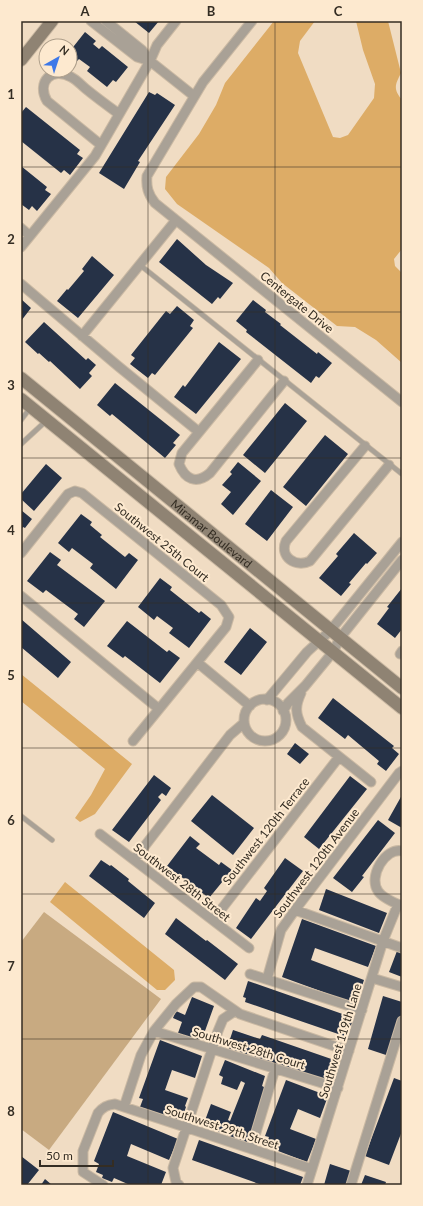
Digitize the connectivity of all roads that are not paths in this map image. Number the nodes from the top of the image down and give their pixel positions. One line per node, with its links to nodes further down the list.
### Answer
1 (52, 21): 7 (street)
2 (91, 21): 6 (street)
3 (106, 21): 6 (street)
4 (176, 21): 8 (street)
5 (252, 21): 9 (street, Centergate Drive)
6 (118, 36): 8 (street)
7 (21, 60)
8 (150, 61): 9 (street); 10 (street)
9 (194, 96): 12 (street, Centergate Drive)
10 (119, 114): 11 (street); 11 (street)
11 (101, 145): 14 (street)
12 (176, 220): 16 (street); 23 (street, Centergate Drive)
13 (21, 228): 14 (street)
14 (30, 236): 15 (street)
15 (21, 247)
16 (140, 265): 18 (street); 19 (lane)
17 (21, 284): 18 (street)
18 (82, 336): 27 (street)
19 (258, 360): 21 (lane); 27 (street)
20 (21, 378): 25 (street, Miramar Boulevard)
21 (284, 381): 27 (street); 29 (lane)
22 (21, 399): 24 (street, Miramar Boulevard)
23 (402, 402)
24 (31, 407): 25 (street, Miramar Boulevard); 26 (lane)
25 (47, 412): 28 (lane); 36 (street, Miramar Boulevard); 37 (street, Miramar Boulevard)
26 (21, 420)
27 (199, 432)
28 (21, 444)
29 (365, 446): 30 (lane); 30 (street)
30 (389, 465): 31 (lane)
31 (402, 474)
32 (401, 544): 36 (street)
33 (21, 553): 39 (street, Southwest 25th Court)
34 (402, 560): 36 (street)
35 (21, 596): 45 (street)
36 (335, 634): 37 (street); 38 (street); 41 (street, Miramar Boulevard)
37 (319, 641): 38 (street, Miramar Boulevard); 42 (street)
38 (333, 652): 40 (street); 44 (street, Miramar Boulevard)
39 (198, 663): 43 (street); 45 (street)
40 (305, 686): 46 (street); 49 (street)
41 (402, 688)
42 (267, 700): 43 (street); 46 (street)
43 (250, 706): 47 (street)
44 (402, 708)
45 (159, 709): 50 (street)
46 (283, 711): 48 (street)
47 (244, 723): 48 (street); 58 (street)
48 (285, 724): 49 (street)
49 (302, 727): 51 (street)
50 (133, 741)
51 (339, 757): 53 (street); 61 (street, Southwest 120th Terrace)
52 (402, 771): 60 (street, Southwest 120th Avenue)
53 (371, 782)
54 (21, 816): 56 (lane)
55 (100, 834): 58 (street, Southwest 28th Street)
56 (52, 840)
57 (402, 851): 59 (street)
58 (134, 860): 61 (street, Southwest 28th Street)
59 (401, 904): 62 (street, Southwest 119th Lane)
60 (294, 910): 62 (street); 67 (street, Southwest 120th Avenue)
61 (213, 920): 63 (street, Southwest 28th Street)
62 (383, 941): 64 (street); 66 (street, Southwest 119th Lane)
63 (249, 948)
64 (402, 948)
65 (250, 974): 67 (street)
66 (372, 978): 68 (street); 69 (street, Southwest 119th Lane)
67 (266, 979): 69 (street)
68 (402, 988)
69 (362, 1010): 74 (street, Southwest 119th Lane)
70 (235, 1011): 72 (street); 73 (street); 74 (street)
71 (402, 1021): 84 (street)
72 (154, 1031): 73 (street, Southwest 28th Court); 77 (street)
73 (212, 1048): 75 (street, Southwest 28th Court); 78 (street)
74 (349, 1051): 76 (street, Southwest 119th Lane)
75 (275, 1069): 76 (street, Southwest 28th Court); 79 (street)
76 (338, 1088): 80 (street, Southwest 119th Lane)
77 (124, 1107): 78 (street, Southwest 29th Street); 81 (street)
78 (186, 1128): 79 (street, Southwest 29th Street); 82 (street)
79 (251, 1149): 80 (street, Southwest 29th Street)
80 (312, 1169): 83 (street, Southwest 119th Lane)
81 (103, 1185)
82 (179, 1185)
83 (308, 1185)
84 (351, 1185)

